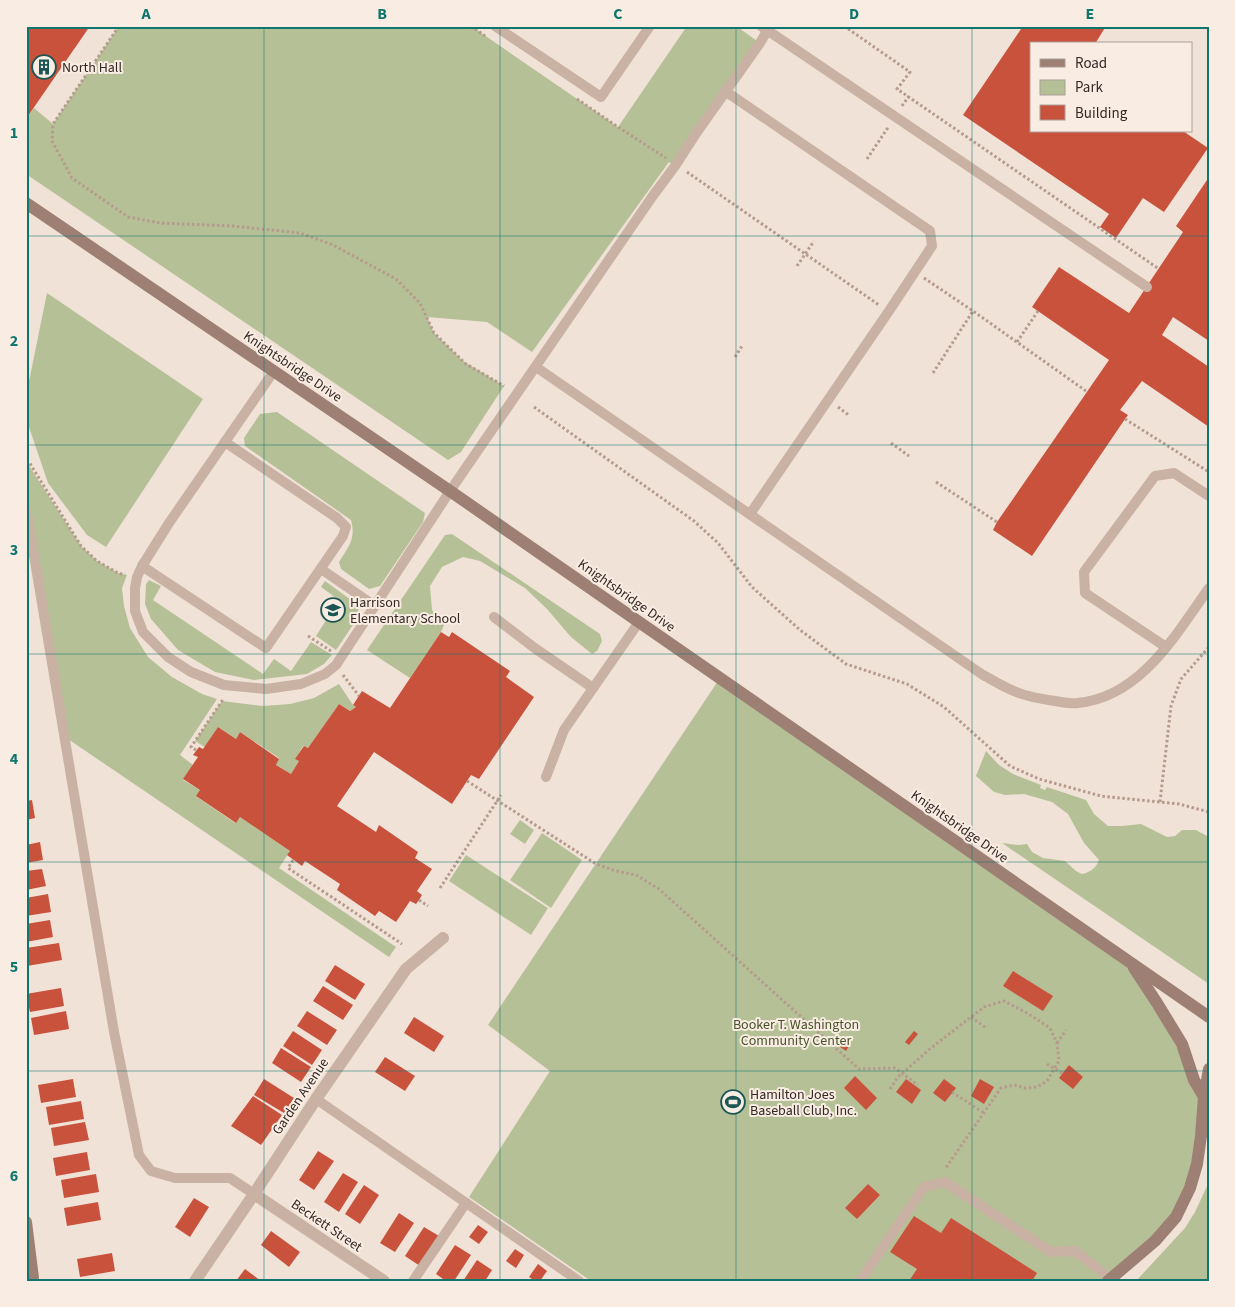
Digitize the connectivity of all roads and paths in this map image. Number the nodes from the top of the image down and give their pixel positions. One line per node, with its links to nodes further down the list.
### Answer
1 (120, 26): 28 (path)
2 (495, 26): 3 (lane)
3 (650, 26)
4 (844, 26): 7 (path)
5 (766, 28): 6 (lane); 18 (lane)
6 (725, 91): 17 (lane); 25 (lane)
7 (909, 96): 8 (path); 16 (path)
8 (902, 107)
9 (889, 126): 10 (path)
10 (867, 159)
11 (687, 172): 14 (path)
12 (26, 203): 26 (street, Knightsbridge Drive)
13 (814, 241): 14 (path)
14 (805, 254): 15 (path); 19 (path)
15 (797, 266)
16 (1159, 269)
17 (915, 272): 20 (path); 43 (lane)
18 (1147, 287)
19 (880, 306)
20 (973, 311): 22 (path); 27 (path)
21 (1038, 311): 22 (path)
22 (1017, 342): 29 (path)
23 (742, 346): 24 (path)
24 (735, 357)
25 (536, 366): 40 (lane); 43 (lane)
26 (274, 371): 34 (lane); 40 (street, Knightsbridge Drive)
27 (934, 373)
28 (504, 386)
29 (1086, 391)
30 (534, 406): 65 (path)
31 (837, 407): 32 (path)
32 (850, 416)
33 (1125, 419): 38 (path)
34 (225, 442): 45 (lane); 46 (lane)
35 (891, 444): 36 (path)
36 (908, 456)
37 (26, 461): 47 (path)
38 (1209, 472)
39 (936, 482): 44 (path)
40 (450, 491): 49 (lane); 51 (street, Knightsbridge Drive)
41 (1209, 496): 53 (lane)
42 (26, 508): 91 (lane)
43 (750, 514): 53 (lane)
44 (998, 522)
45 (142, 566): 46 (lane); 47 (lane)
46 (321, 569): 49 (lane)
47 (138, 577): 49 (lane)
48 (1209, 588): 53 (lane)
49 (374, 606)
50 (494, 616): 57 (lane)
51 (639, 622): 57 (lane); 73 (street, Knightsbridge Drive)
52 (308, 636): 55 (path)
53 (1166, 647)
54 (1209, 647): 65 (path)
55 (331, 651)
56 (343, 676): 58 (path)
57 (593, 688): 61 (lane)
58 (359, 696)
59 (224, 697): 60 (path)
60 (196, 750)
61 (546, 777)
62 (467, 781): 64 (path)
63 (501, 795): 64 (path)
64 (498, 801): 68 (path); 82 (path)
65 (1160, 802): 66 (path)
66 (1209, 812)
67 (293, 860): 72 (path)
68 (440, 888)
69 (419, 900): 70 (path)
70 (428, 906)
71 (443, 938): 88 (street, Garden Avenue)
72 (402, 944)
73 (1130, 962): 75 (street, Knightsbridge Drive); 87 (street)
74 (971, 1017): 76 (path); 78 (path); 82 (path)
75 (1209, 1017)
76 (986, 1028)
77 (1066, 1030): 78 (path)
78 (1057, 1042): 80 (path)
79 (1046, 1064): 80 (path)
80 (1054, 1068): 83 (path); 89 (path)
81 (1209, 1069): 87 (street)
82 (903, 1073): 84 (path); 85 (path)
83 (1062, 1073)
84 (918, 1085)
85 (890, 1089)
86 (952, 1092): 89 (path)
87 (1204, 1096): 94 (street)
88 (316, 1099): 91 (street, Garden Avenue); 92 (lane)
89 (984, 1113): 90 (path)
90 (935, 1184): 94 (lane); 100 (lane)
91 (254, 1194): 96 (street, Garden Avenue); 97 (street, Beckett Street)
92 (466, 1203): 98 (lane); 99 (lane)
93 (26, 1222): 95 (street)
94 (1109, 1280)
95 (32, 1281)
96 (195, 1281)
97 (384, 1281)
98 (413, 1281)
99 (579, 1281)
100 (860, 1281)

